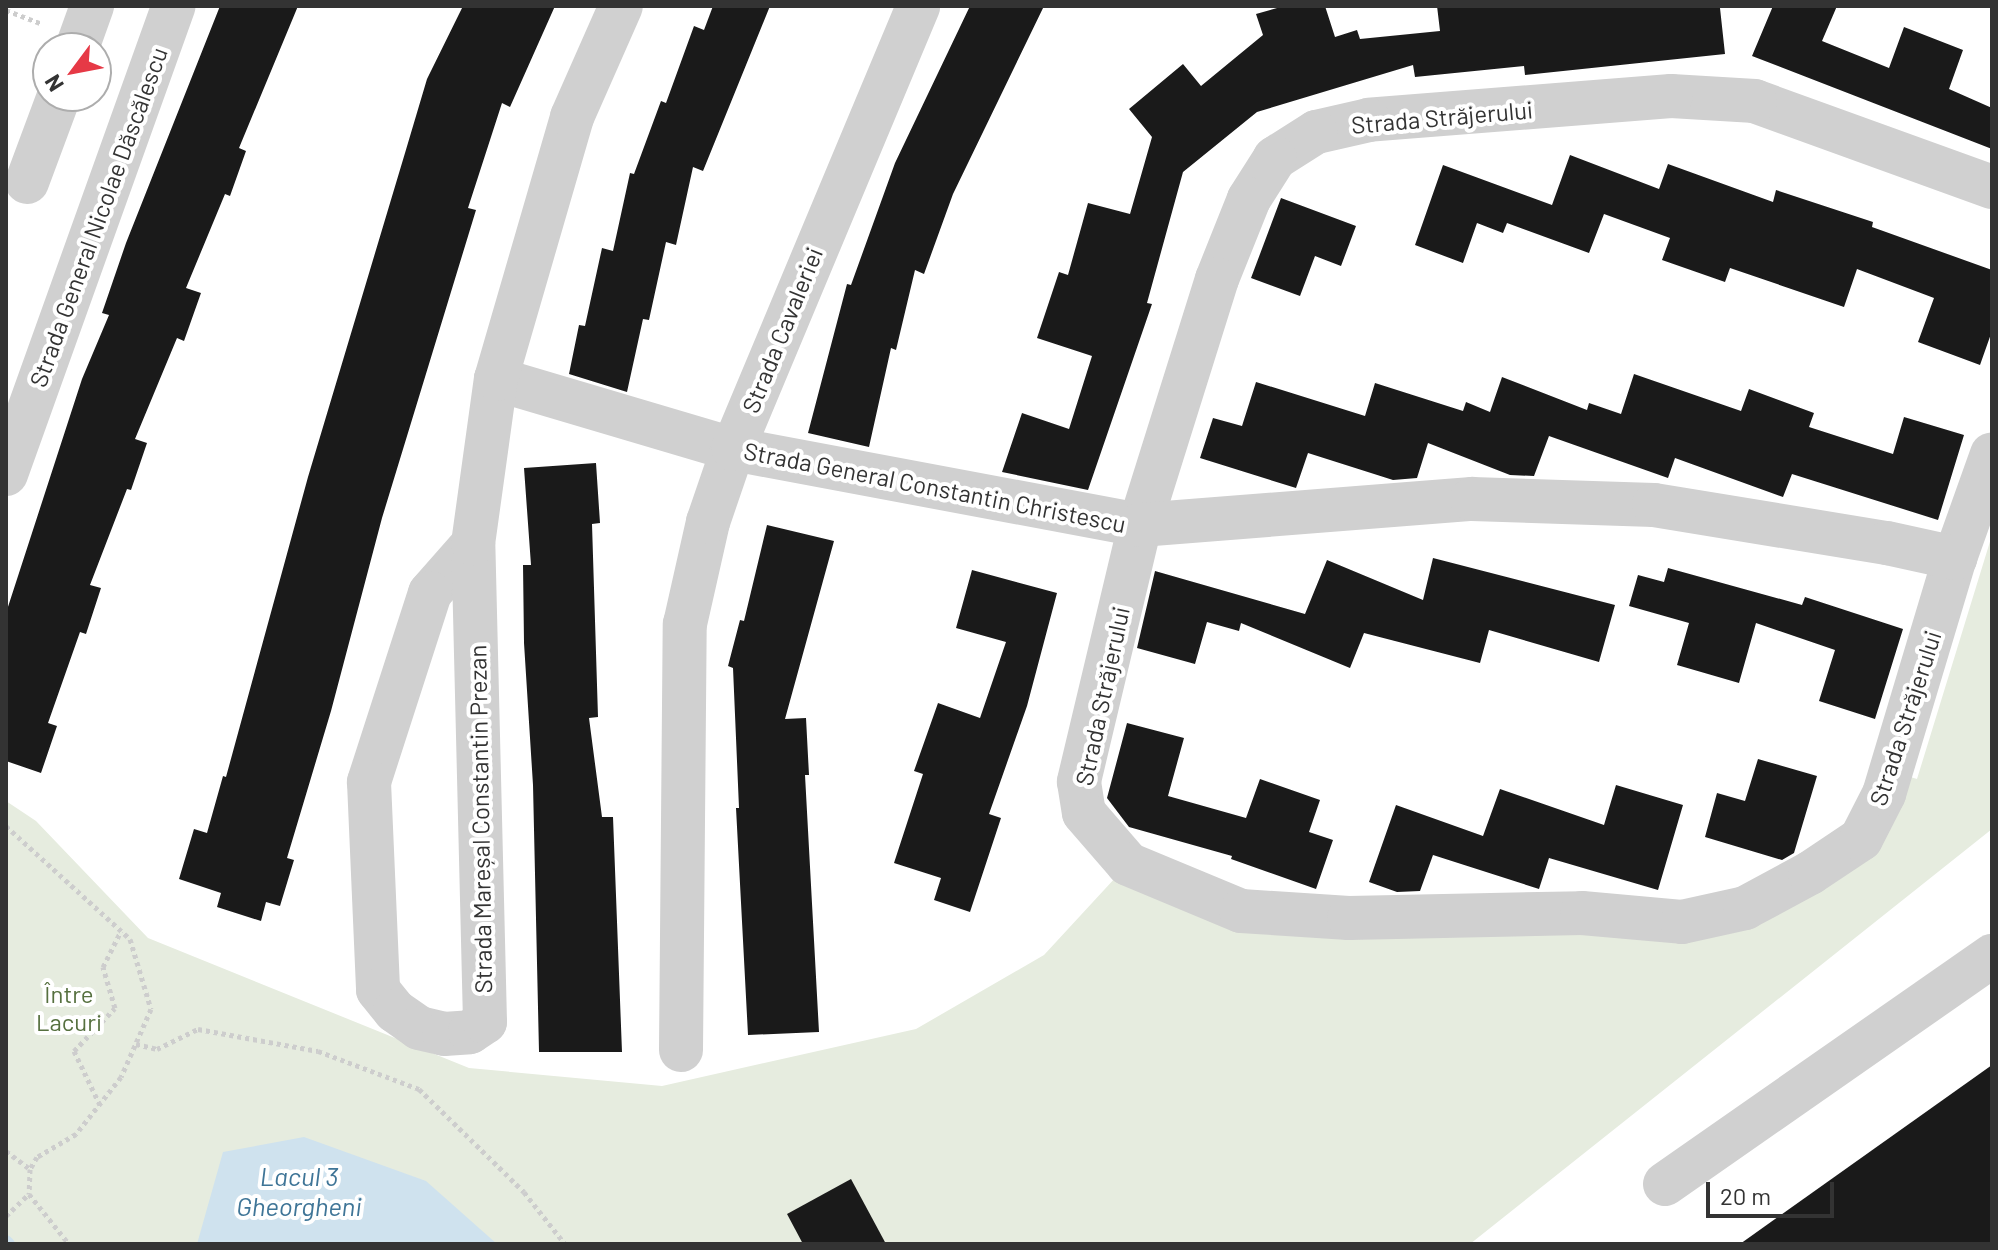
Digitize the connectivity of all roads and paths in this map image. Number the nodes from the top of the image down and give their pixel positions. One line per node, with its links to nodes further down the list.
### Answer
1 (92, 6): 5 (street)
2 (174, 6): 12 (street, Strada General Nicolae Dăscălescu)
3 (621, 6): 9 (street, Strada Mareșal Constantin Prezan)
4 (918, 6): 10 (street, Strada Cavaleriei)
5 (83, 32)
6 (53, 112): 7 (street)
7 (27, 182)
8 (1992, 187): 13 (street, Strada Străjerului)
9 (496, 379): 10 (street, Strada General Constantin Christescu); 14 (street, Strada Mareșal Constantin Prezan)
10 (733, 449): 13 (street, Strada General Constantin Christescu); 20 (street, Strada Cavaleriei)
11 (1992, 454): 15 (street, Strada Străjerului)
12 (6, 474)
13 (1140, 525): 15 (street, Strada General Constantin Christescu); 15 (street, Strada Străjerului)
14 (473, 544): 14 (street, Strada Mareșal Constantin Prezan)
15 (1955, 558)
16 (6, 826): 17 (path)
17 (121, 931): 19 (path); 21 (path)
18 (1992, 956): 24 (street)
19 (136, 1044): 21 (path); 28 (path)
20 (681, 1050)
21 (100, 1105): 23 (path)
22 (6, 1151): 23 (path)
23 (30, 1169): 25 (path)
24 (1665, 1184)
25 (29, 1194): 26 (path); 27 (path)
26 (6, 1216)
27 (69, 1244)
28 (565, 1244)

